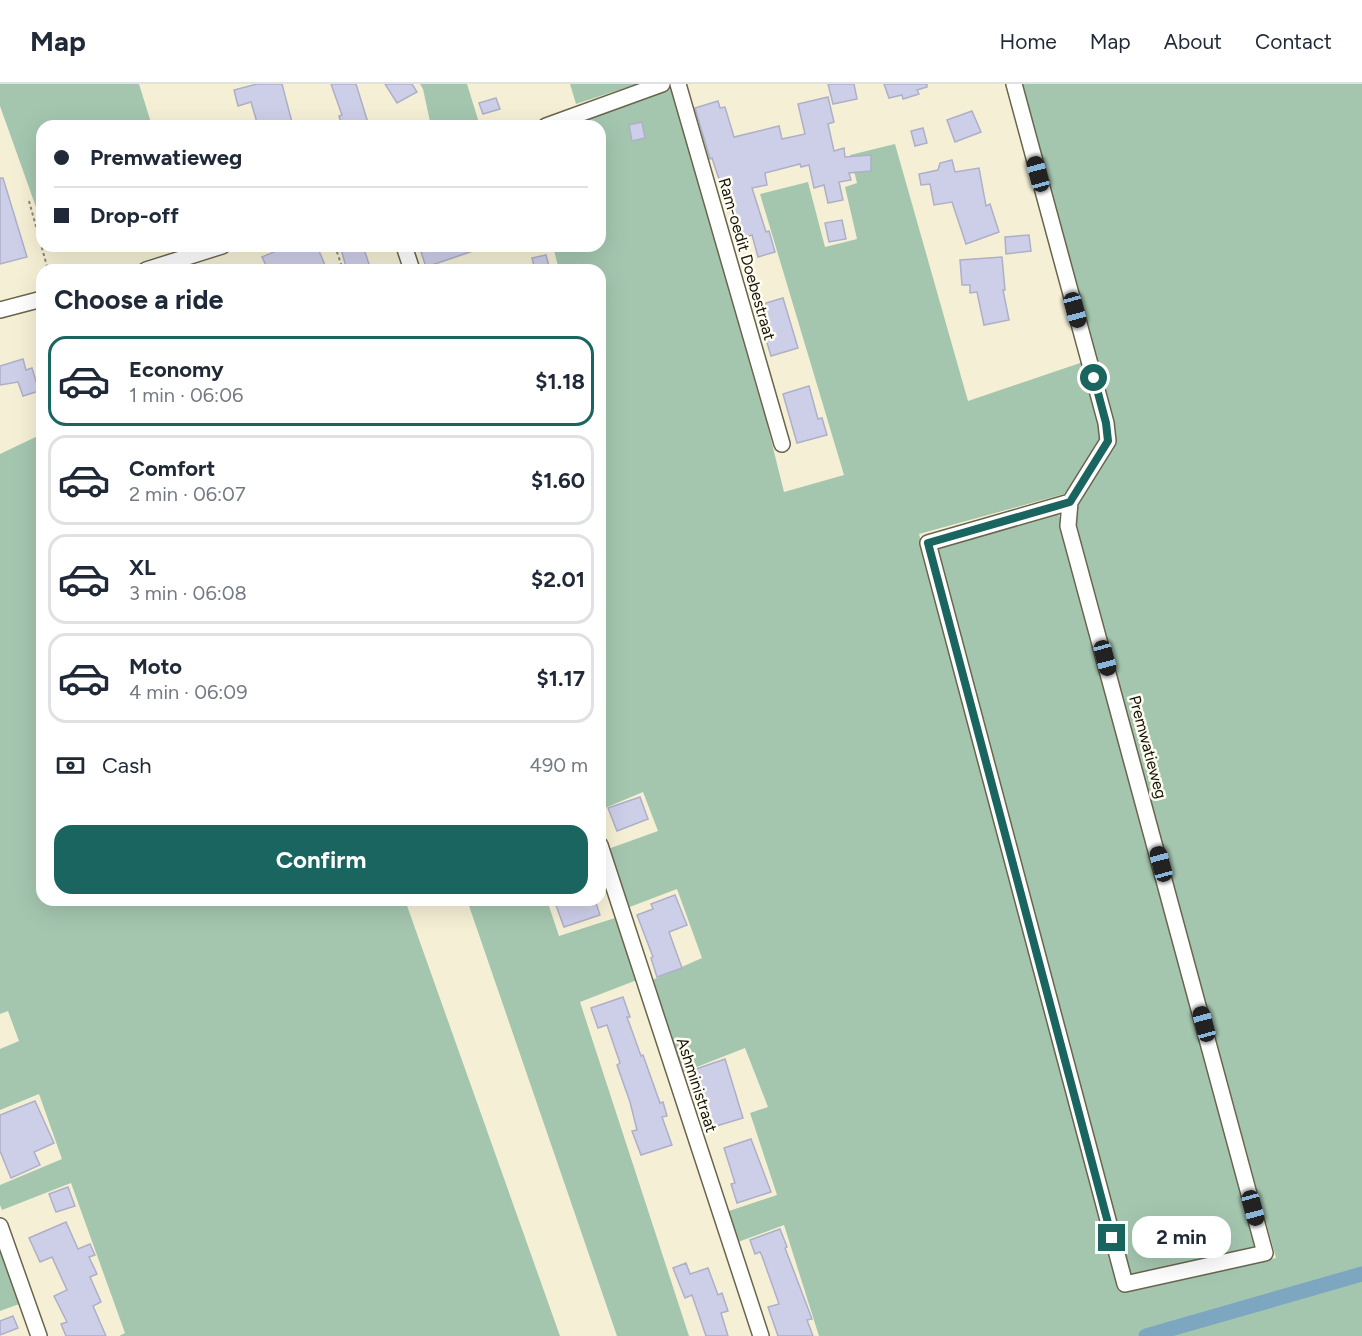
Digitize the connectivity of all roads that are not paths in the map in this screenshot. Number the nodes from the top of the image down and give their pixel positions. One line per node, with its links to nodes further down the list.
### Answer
1 (662, 84): 4 (street)
2 (678, 84): 9 (street, Ram-oedit Doebestraat)
3 (1014, 84): 10 (street)
4 (563, 120)
5 (203, 252): 6 (street)
6 (165, 264)
7 (36, 301): 8 (street)
8 (0, 310)
9 (782, 444)
10 (1070, 502): 10 (street, Premwatieweg)
11 (606, 863): 14 (street, Ashministraat)
12 (0, 1226): 13 (street)
13 (39, 1336)
14 (761, 1336)

